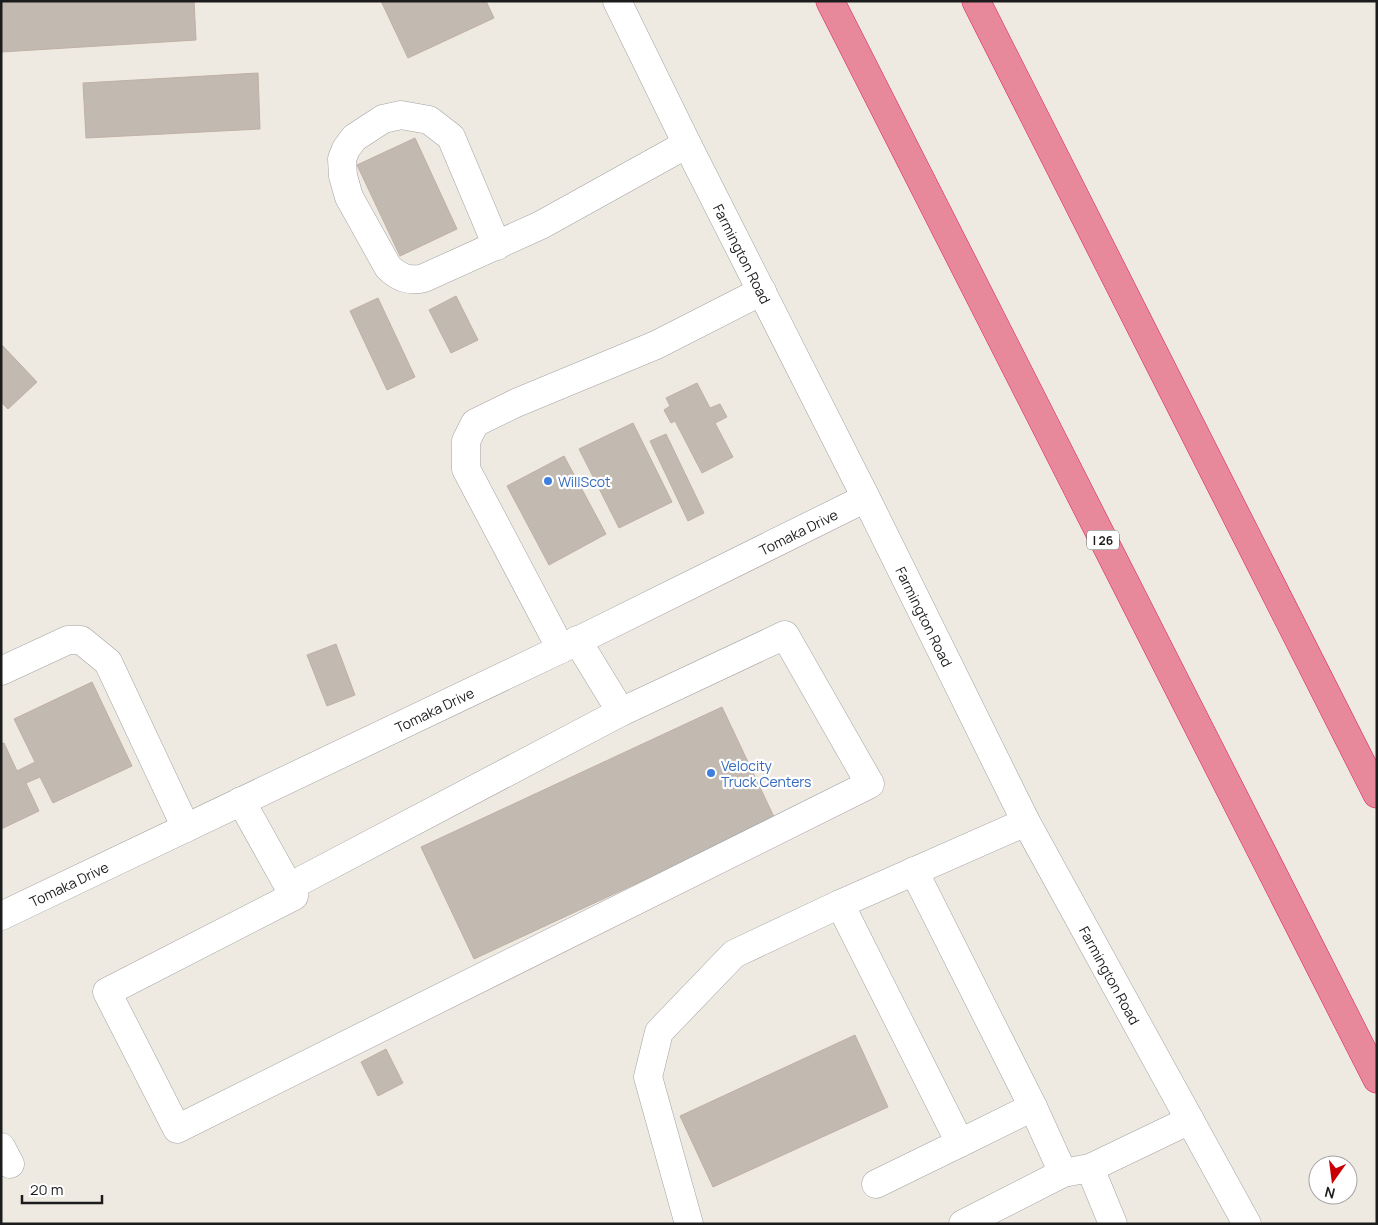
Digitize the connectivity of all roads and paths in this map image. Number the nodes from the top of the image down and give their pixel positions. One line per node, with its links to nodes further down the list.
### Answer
1 (617, 1): 4 (street, Farmington Road)
2 (830, 1): 19 (highway, I 26)
3 (976, 1): 11 (highway)
4 (687, 144): 5 (street); 6 (street, Farmington Road)
5 (497, 246): 5 (street)
6 (762, 291): 7 (street, Farmington Road); 8 (street)
7 (866, 498): 8 (street, Tomaka Drive); 13 (street, Farmington Road)
8 (569, 644): 10 (street); 12 (street, Tomaka Drive)
9 (1, 671): 14 (street)
10 (620, 712): 16 (street); 16 (street)
11 (1377, 794)
12 (241, 801): 14 (street, Tomaka Drive); 16 (street)
13 (1026, 822): 15 (street); 21 (street, Farmington Road)
14 (186, 828): 18 (street, Tomaka Drive)
15 (914, 871): 17 (street); 20 (street)
16 (289, 887)
17 (840, 904): 22 (street); 26 (street)
18 (1, 916)
19 (1377, 1079)
20 (1033, 1107): 22 (street); 24 (street)
21 (1190, 1120): 23 (street); 29 (street, Farmington Road)
22 (960, 1143): 25 (street)
23 (1090, 1168): 24 (street); 28 (street)
24 (1063, 1173): 27 (street)
25 (876, 1184)
26 (689, 1224)
27 (963, 1224)
28 (1113, 1224)
29 (1247, 1224)

